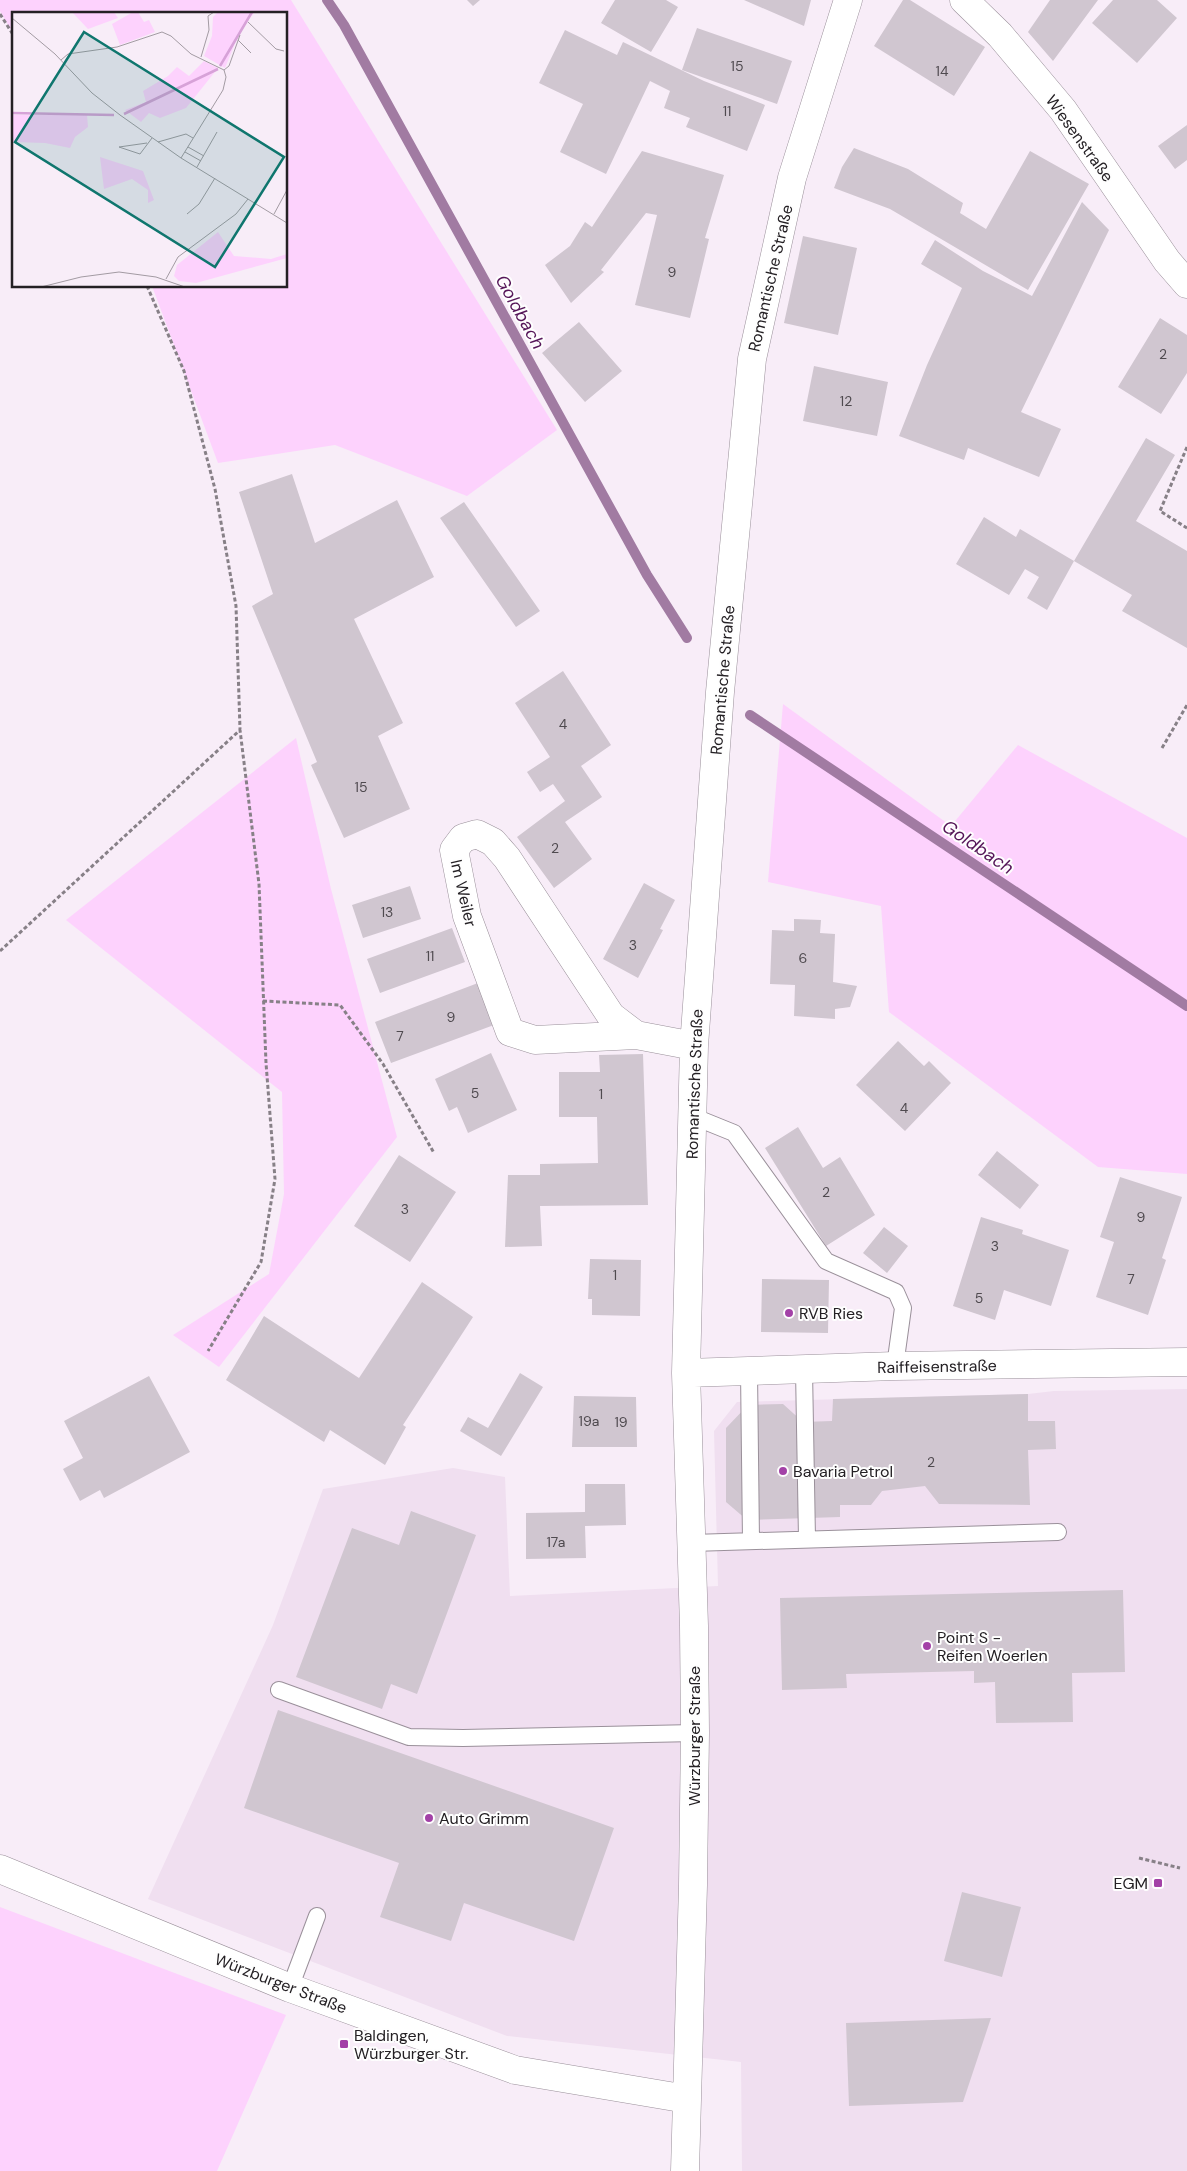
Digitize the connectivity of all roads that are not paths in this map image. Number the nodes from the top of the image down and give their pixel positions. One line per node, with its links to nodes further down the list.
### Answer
1 (848, 0): 5 (street, Romantische Straße)
2 (964, 0): 3 (street, Wiesenstraße)
3 (1187, 284)
4 (636, 1036): 4 (street, Im Weiler); 5 (street, Im Weiler)
5 (694, 1046): 6 (street, Romantische Straße)
6 (692, 1116): 8 (lane); 11 (street, Romantische Straße)
7 (1187, 1362): 8 (street, Raiffeisenstraße)
8 (895, 1366): 9 (street, Raiffeisenstraße)
9 (804, 1370): 10 (street, Raiffeisenstraße); 13 (lane)
10 (749, 1371): 11 (street, Raiffeisenstraße); 14 (lane)
11 (686, 1373): 15 (street, Würzburger Straße)
12 (1058, 1532): 13 (lane)
13 (807, 1540): 14 (lane)
14 (751, 1542): 15 (lane)
15 (692, 1543): 17 (street, Würzburger Straße)
16 (279, 1690): 17 (lane)
17 (695, 1733): 21 (street, Würzburger Straße)
18 (0, 1869): 20 (street, Würzburger Straße)
19 (317, 1916): 20 (lane)
20 (290, 1988): 21 (street, Würzburger Straße)
21 (687, 2099): 22 (street, Würzburger Straße)
22 (685, 2171)

